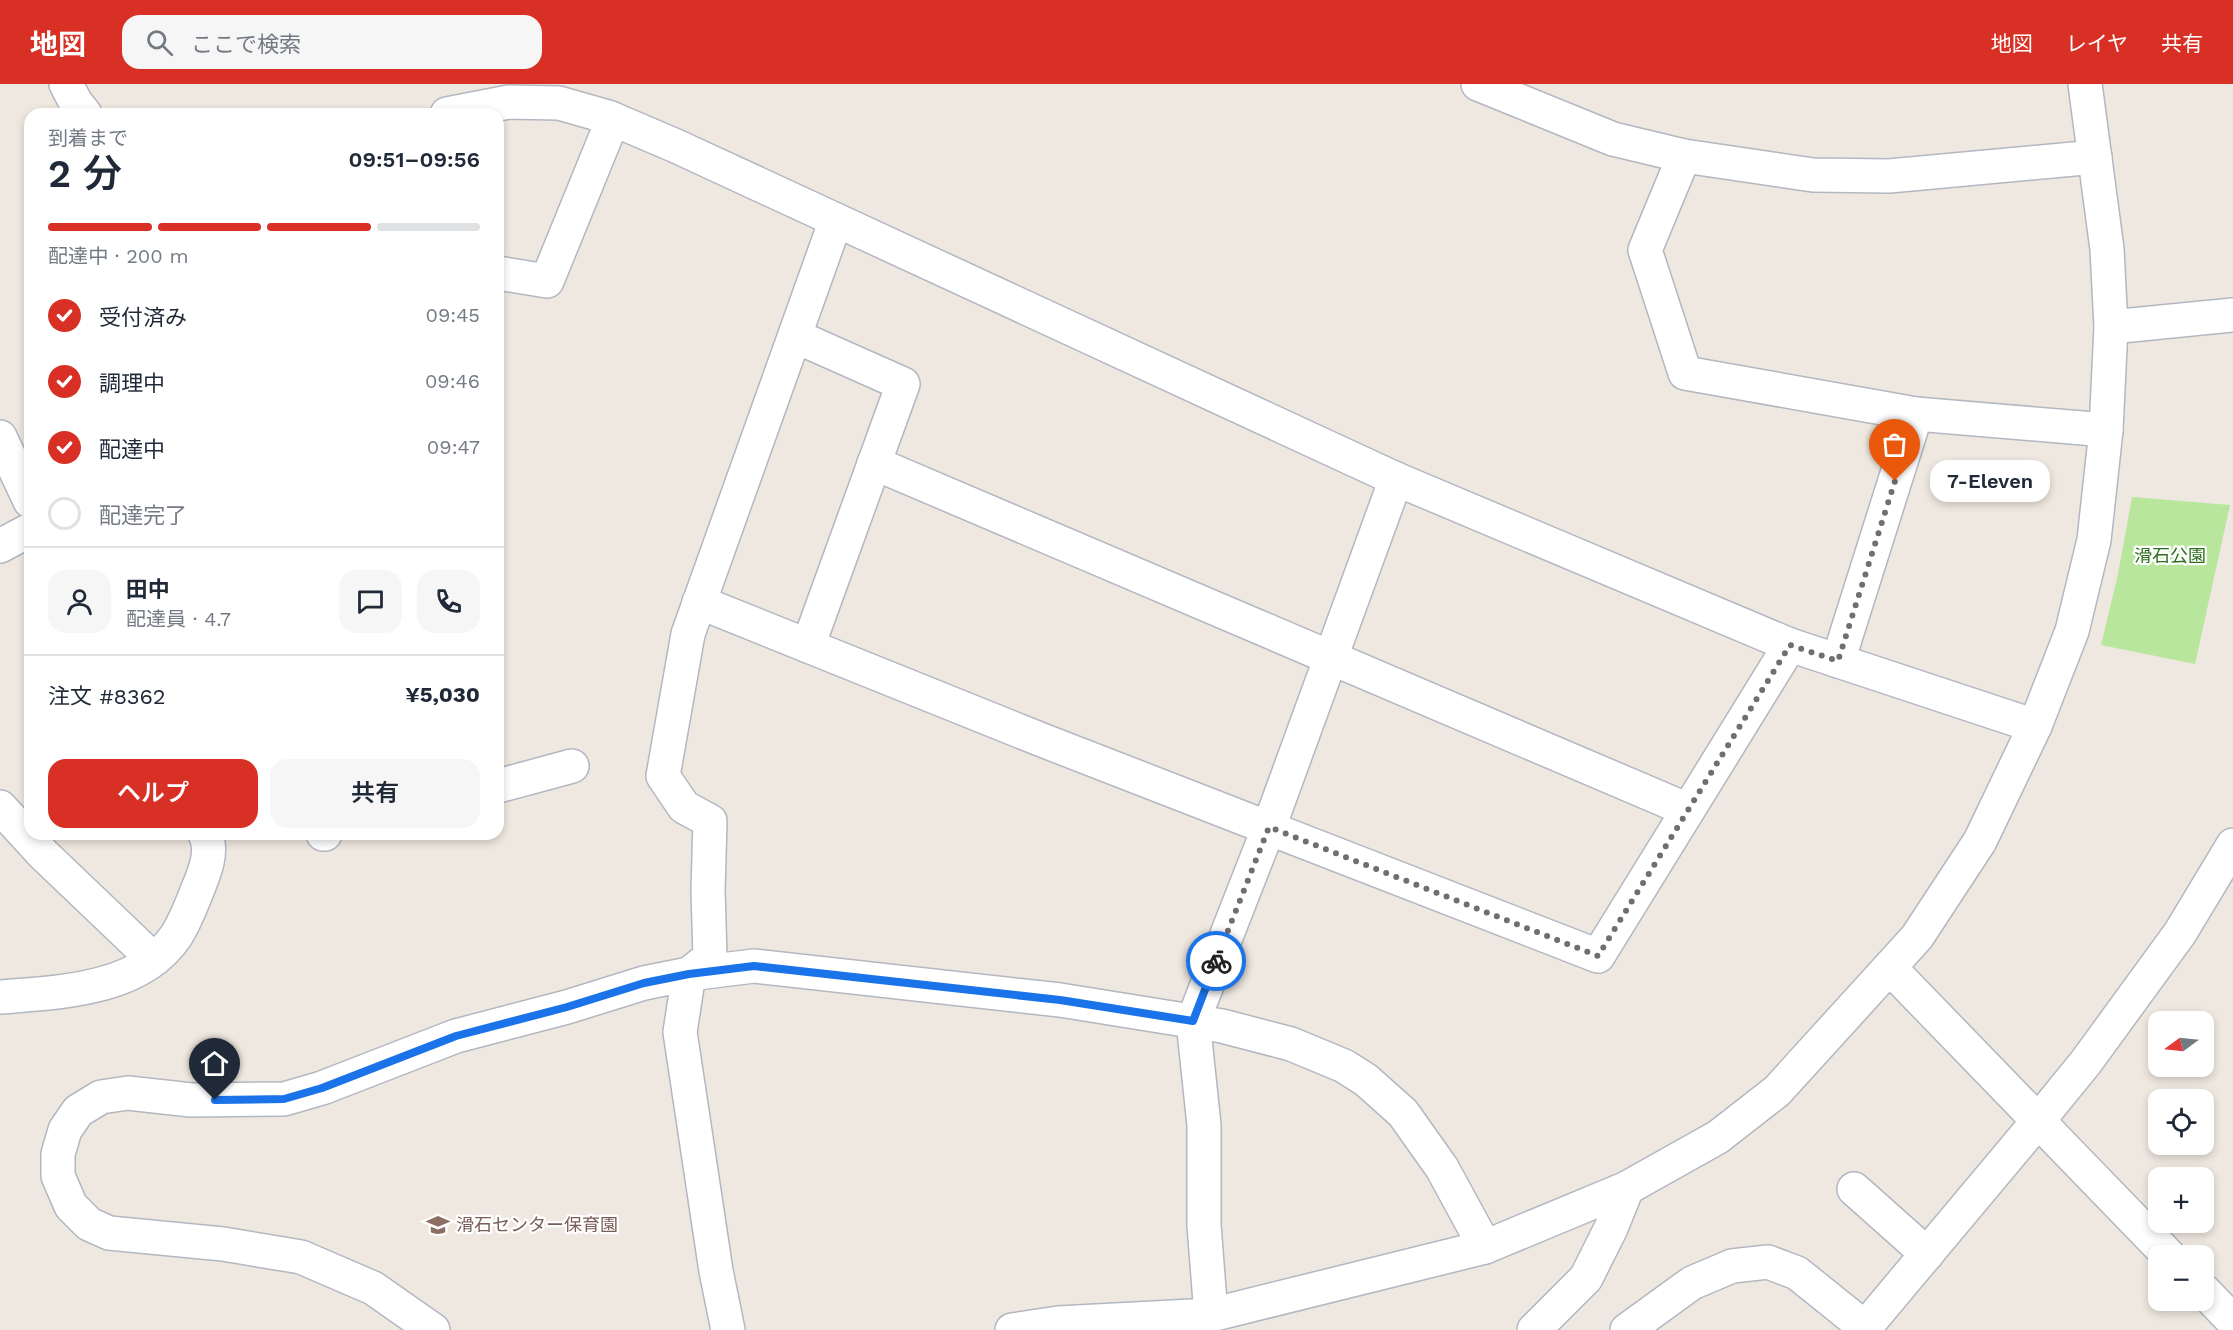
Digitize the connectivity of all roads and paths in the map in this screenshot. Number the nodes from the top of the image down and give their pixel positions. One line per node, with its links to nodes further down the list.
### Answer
1 (66, 84): 4 (street)
2 (1478, 84): 7 (street)
3 (2085, 84): 8 (street)
4 (80, 108)
5 (478, 108): 6 (street)
6 (613, 119): 9 (street); 10 (street)
7 (1684, 156): 8 (street); 14 (street)
8 (2096, 157): 12 (street)
9 (836, 220): 13 (street); 18 (street)
10 (504, 274)
11 (2233, 315): 12 (street)
12 (2111, 327): 15 (street)
13 (795, 336): 17 (street); 22 (street)
14 (1916, 414): 15 (street); 26 (street)
15 (2106, 430): 27 (street)
16 (0, 436): 19 (street)
17 (874, 463): 23 (street); 25 (street)
18 (1396, 479): 24 (street); 25 (street)
19 (24, 488)
20 (24, 533): 21 (street)
21 (0, 546)
22 (699, 602): 23 (street); 39 (street)
23 (808, 645): 32 (street)
24 (1790, 645): 26 (street); 31 (street)
25 (1331, 657): 31 (street); 32 (street)
26 (1838, 661): 27 (street)
27 (2035, 726): 38 (street)
28 (573, 766): 29 (street)
29 (504, 784)
30 (0, 807): 33 (street)
31 (1688, 810): 32 (street)
32 (1269, 827): 41 (street)
33 (24, 833)
34 (30, 840): 37 (street)
35 (208, 840): 37 (street)
36 (2233, 845): 42 (street)
37 (153, 959): 40 (street)
38 (1890, 968): 42 (street); 43 (street)
39 (689, 974): 41 (street); 51 (street); 52 (street)
40 (0, 997)
41 (1193, 1021): 46 (street); 48 (street)
42 (2038, 1121): 45 (street); 47 (street)
43 (1627, 1188): 46 (street); 54 (street)
44 (1854, 1189): 47 (street)
45 (2158, 1245)
46 (1485, 1247): 48 (street)
47 (1927, 1254): 50 (street)
48 (1211, 1315): 49 (street)
49 (1058, 1326): 53 (street)
50 (1865, 1329): 55 (street)
51 (433, 1330)
52 (728, 1330)
53 (1012, 1330)
54 (1534, 1330)
55 (1627, 1330)

